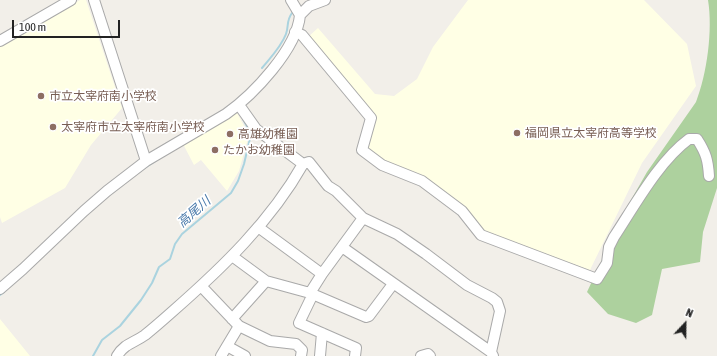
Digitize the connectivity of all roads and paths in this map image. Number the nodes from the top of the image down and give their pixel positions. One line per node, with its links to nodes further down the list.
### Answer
1 (71, 0): 7 (street)
2 (94, 0): 9 (street)
3 (291, 0): 5 (street)
4 (325, 0): 5 (street)
5 (300, 15): 6 (street)
6 (295, 32): 8 (street); 11 (street)
7 (0, 41)
8 (238, 104): 9 (street); 10 (street)
9 (146, 161): 20 (street)
10 (303, 164): 12 (street); 13 (street)
11 (709, 176)
12 (363, 218): 14 (street); 25 (street)
13 (258, 227): 15 (street); 16 (street)
14 (342, 247): 16 (street); 18 (street)
15 (232, 256): 17 (street); 19 (street)
16 (322, 274): 21 (street)
17 (266, 281): 21 (street); 22 (street)
18 (393, 284): 21 (street); 25 (street)
19 (201, 286): 22 (street); 26 (street)
20 (0, 289)
21 (311, 294): 23 (street)
22 (236, 323): 24 (street); 29 (street)
23 (322, 333): 30 (street); 31 (street)
24 (227, 346): 27 (street); 28 (street)
25 (492, 354)
26 (117, 356)
27 (221, 356)
28 (245, 356)
29 (301, 356)
30 (320, 356)
31 (355, 356)
32 (421, 356): 33 (street)
33 (430, 356)

